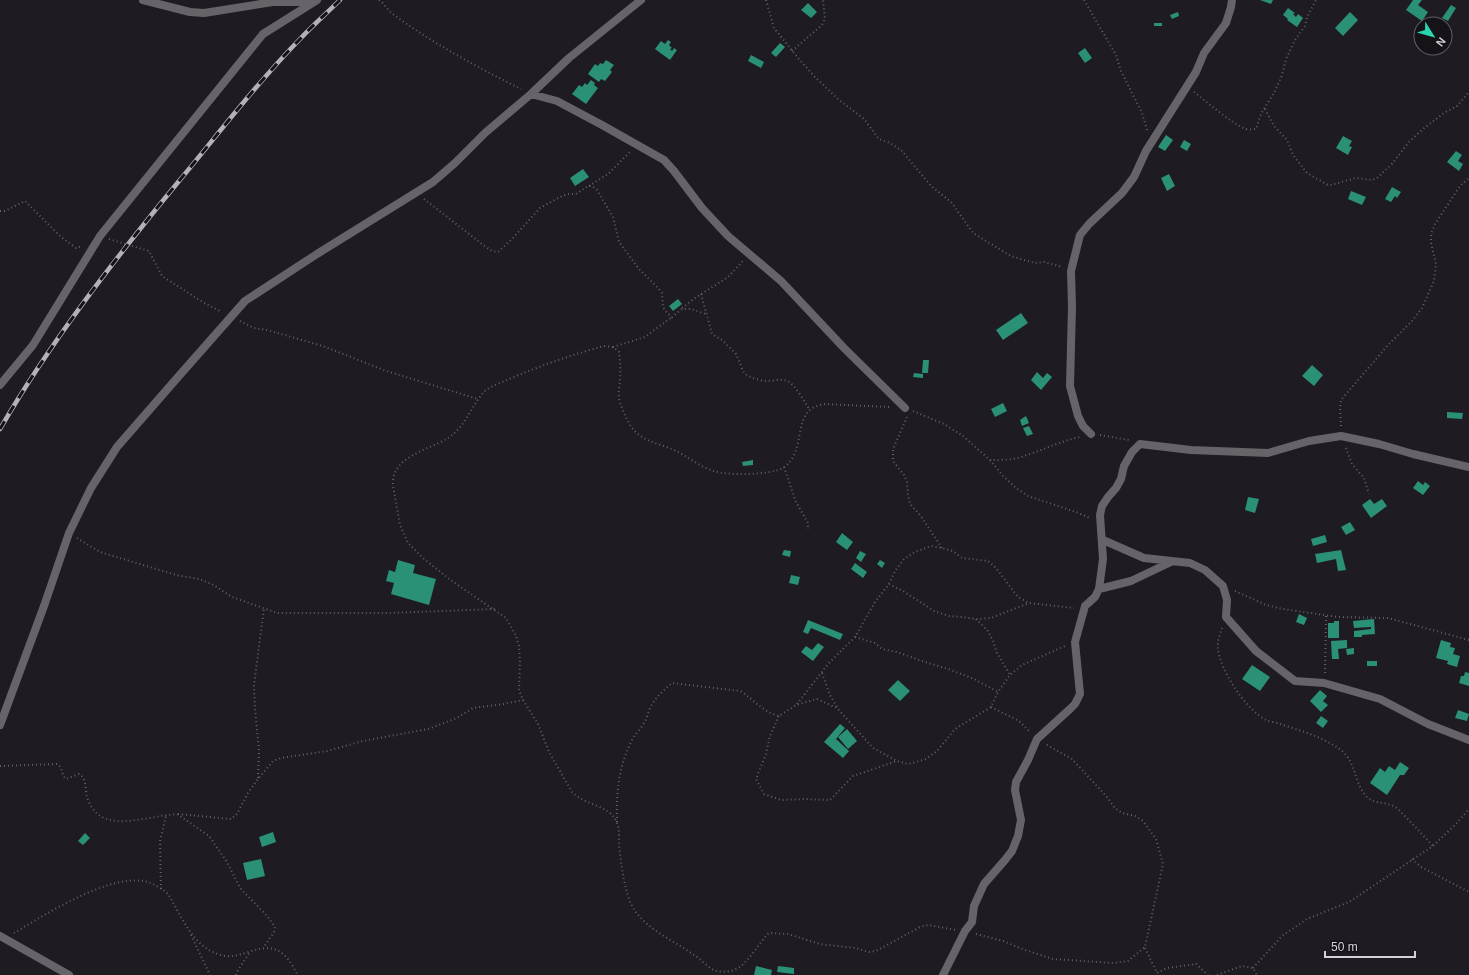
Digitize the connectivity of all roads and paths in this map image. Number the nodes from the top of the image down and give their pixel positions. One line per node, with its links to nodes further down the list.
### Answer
1 (143, 0): 9 (street)
2 (379, 0): 13 (path)
3 (641, 0): 13 (street)
4 (766, 0): 10 (path)
5 (823, 0): 10 (path)
6 (1084, 0): 15 (path)
7 (1232, 0): 11 (street)
8 (1316, 0): 14 (path)
9 (316, 1): 21 (street)
10 (792, 51): 24 (path)
11 (1187, 87): 14 (path); 15 (street)
12 (1469, 92): 14 (path)
13 (531, 94): 16 (street); 19 (street)
14 (1265, 108)
15 (1151, 143): 24 (street)
16 (641, 148): 18 (path); 23 (street)
17 (1469, 178): 36 (path)
18 (588, 186): 19 (path); 29 (path)
19 (416, 193): 28 (street)
20 (0, 211): 22 (path)
21 (100, 236): 28 (path); 31 (street)
22 (82, 245)
23 (751, 256): 25 (path); 33 (street)
24 (1071, 271): 35 (street)
25 (700, 294): 26 (path); 27 (path)
26 (682, 308): 27 (path); 29 (path)
27 (706, 314): 34 (path)
28 (233, 317): 32 (path); 44 (street)
29 (672, 317): 30 (path)
30 (613, 347): 32 (path); 39 (path)
31 (0, 385)
32 (478, 399): 54 (path)
33 (908, 409): 34 (path); 38 (path); 46 (path)
34 (810, 410): 39 (path)
35 (1091, 434): 37 (path); 38 (path)
36 (1341, 436): 37 (street); 40 (street); 41 (path)
37 (1140, 444): 42 (street)
38 (990, 460): 42 (path)
39 (784, 467): 43 (path)
40 (1469, 467)
41 (1369, 494)
42 (1101, 526): 45 (street)
43 (808, 530)
44 (69, 533): 53 (path); 70 (street)
45 (1103, 540): 47 (street); 50 (street)
46 (942, 548): 48 (path); 51 (path)
47 (1171, 562): 49 (street); 50 (street)
48 (889, 584): 57 (path); 58 (path)
49 (1223, 586): 55 (path); 56 (street)
50 (1099, 588): 52 (street)
51 (1029, 603): 52 (path); 57 (path)
52 (1085, 606): 60 (street)
53 (264, 608): 54 (path); 75 (path)
54 (496, 609): 65 (path)
55 (1326, 616): 59 (path); 63 (path)
56 (1226, 617): 63 (street); 80 (path)
57 (976, 619): 62 (path)
58 (855, 636): 61 (path); 64 (path)
59 (1469, 640)
60 (1075, 642): 62 (path); 71 (street)
61 (822, 674): 66 (path); 68 (path)
62 (1010, 675): 64 (path)
63 (1324, 683): 72 (street)
64 (998, 692): 67 (path)
65 (523, 700): 75 (path); 79 (path)
66 (796, 706): 68 (path); 69 (path)
67 (991, 707): 71 (path); 73 (path)
68 (837, 708): 73 (path)
69 (779, 716): 73 (path); 79 (path)
70 (0, 725)
71 (1037, 739): 84 (street); 88 (path)
72 (1469, 740)
73 (897, 761)
74 (0, 766): 78 (path)
75 (258, 779): 77 (path)
76 (1469, 808): 80 (path)
77 (177, 814): 78 (path); 87 (path)
78 (166, 816): 82 (path)
79 (617, 823): 84 (path)
80 (1433, 846): 81 (path)
81 (1412, 860): 83 (path); 90 (path)
82 (161, 889): 85 (path); 86 (path)
83 (1469, 892)
84 (965, 931): 88 (path); 96 (street)
85 (190, 932): 89 (path); 93 (path)
86 (2, 938): 92 (street)
87 (264, 947): 89 (path); 95 (path)
88 (1145, 948): 91 (path)
89 (250, 951): 94 (path)
90 (1253, 968): 98 (path); 99 (path)
91 (1156, 974): 97 (path)
92 (69, 975)
93 (210, 975)
94 (236, 975)
95 (298, 975)
96 (943, 975)
97 (1208, 975)
98 (1217, 975)
99 (1257, 975)

